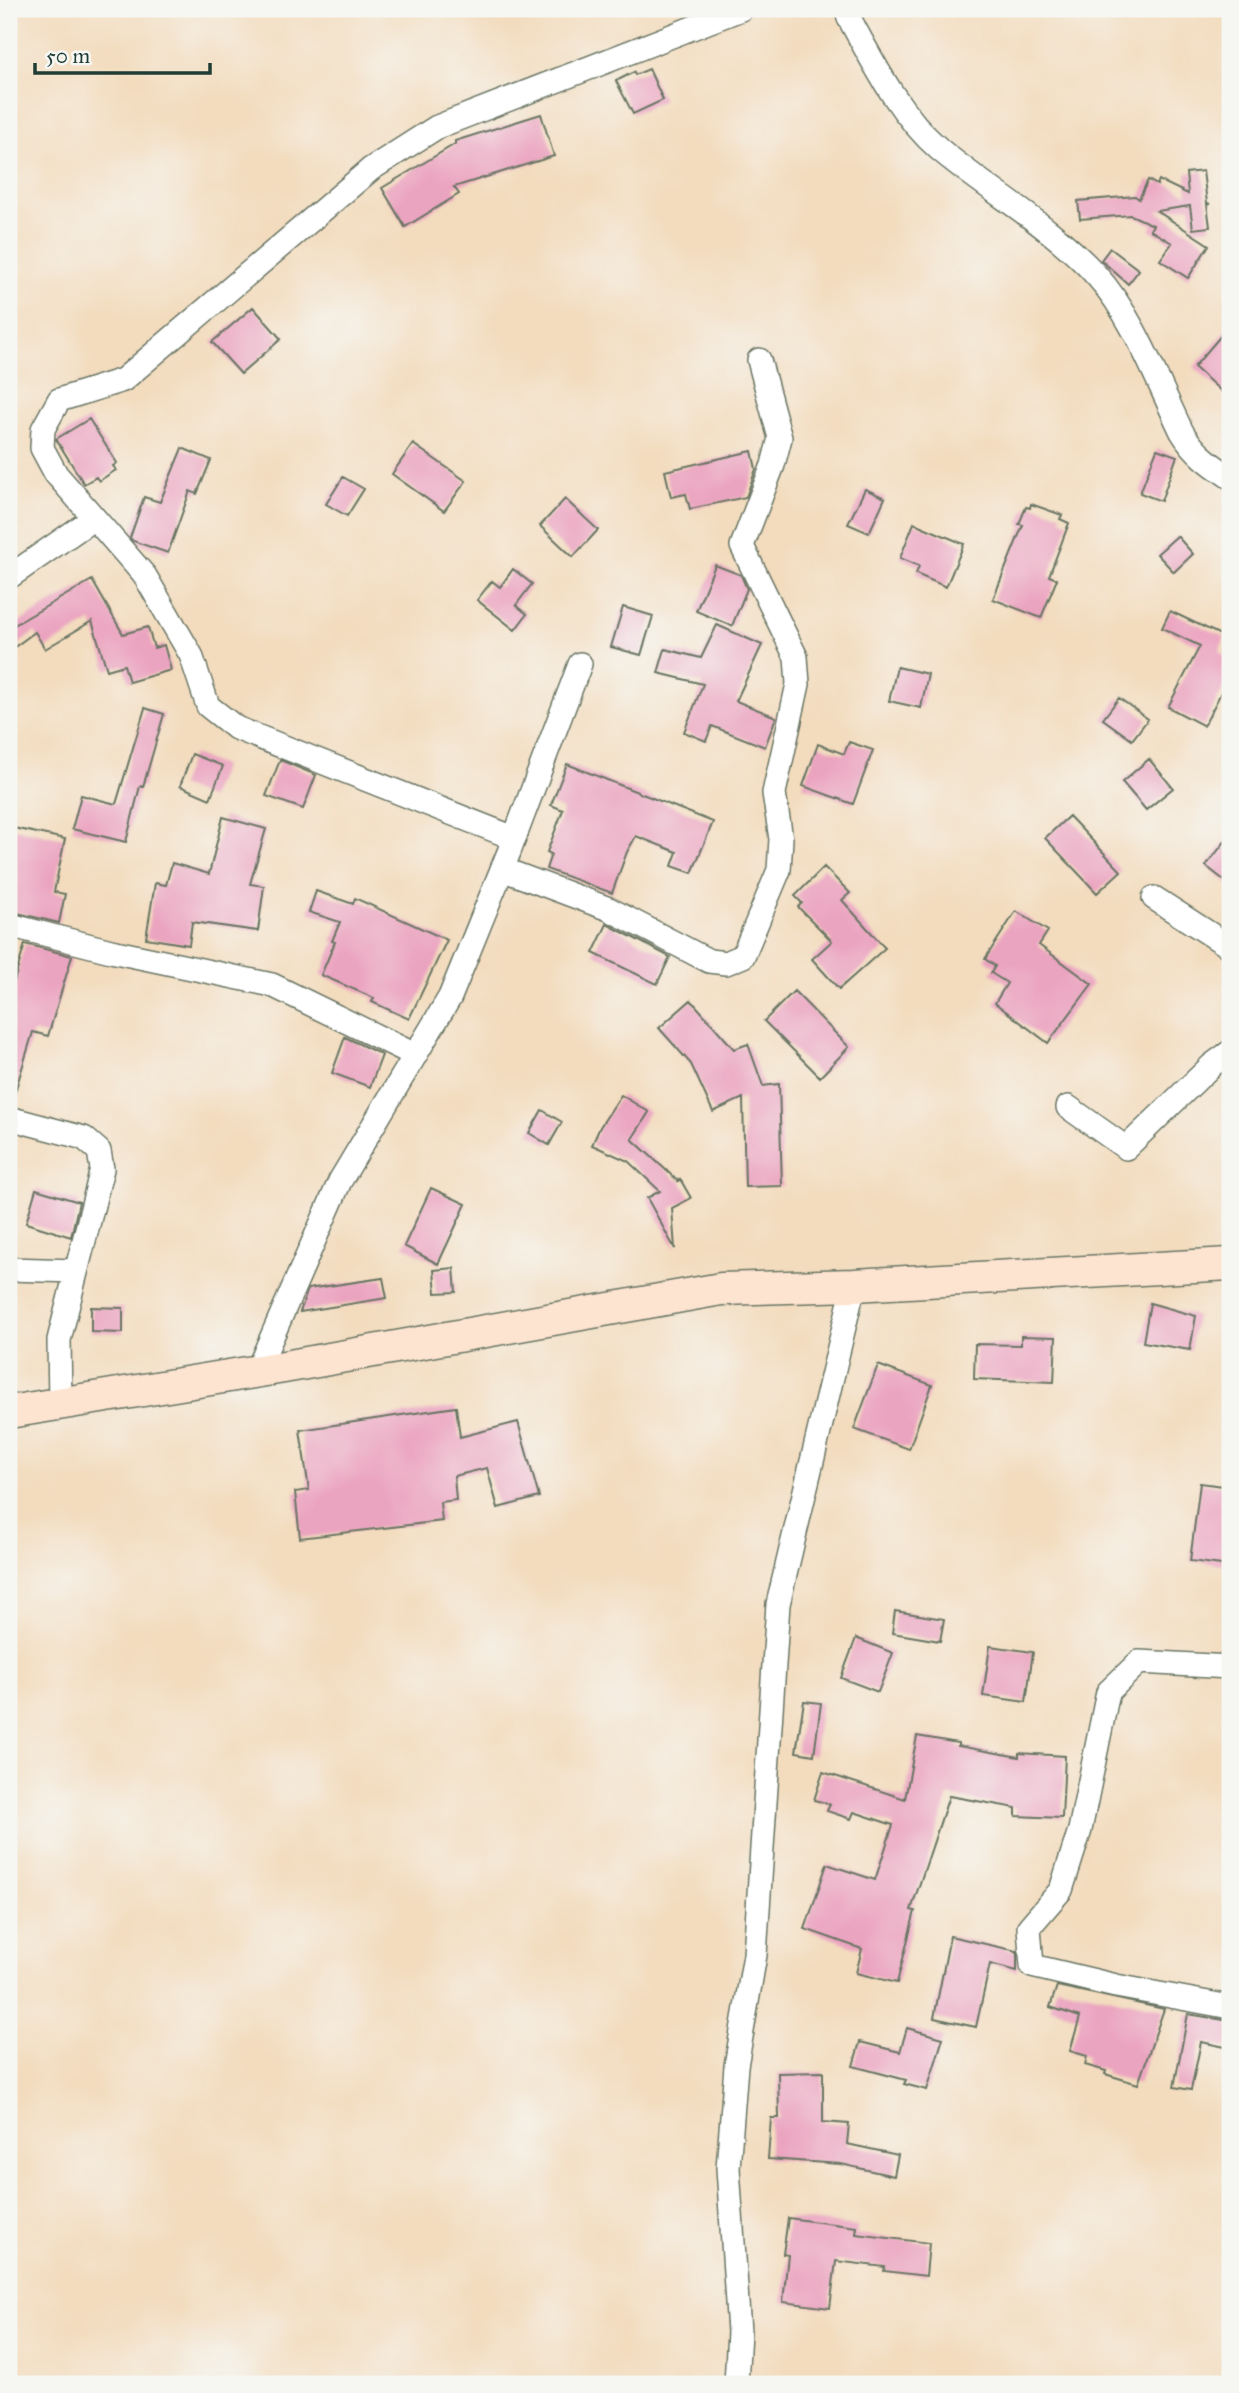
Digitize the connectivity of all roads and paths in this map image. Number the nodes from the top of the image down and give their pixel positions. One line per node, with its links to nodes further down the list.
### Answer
1 (741, 9): 5 (street)
2 (847, 9): 4 (street)
3 (759, 360): 9 (street)
4 (1230, 477)
5 (94, 518): 6 (street); 8 (street)
6 (9, 577)
7 (580, 664): 8 (street)
8 (514, 838): 9 (street)
9 (502, 869): 14 (street)
10 (1154, 898): 12 (street)
11 (9, 925): 14 (street)
12 (1230, 947)
13 (1230, 1052): 15 (street)
14 (415, 1055): 21 (street)
15 (1068, 1107)
16 (9, 1118): 19 (street)
17 (1230, 1264): 20 (main road)
18 (9, 1269): 19 (street)
19 (76, 1271): 22 (street)
20 (854, 1285): 21 (main road); 26 (street)
21 (257, 1371): 22 (main road)
22 (60, 1404): 23 (main road)
23 (9, 1412)
24 (1230, 1667): 25 (street)
25 (1230, 2007)
26 (736, 2384)

